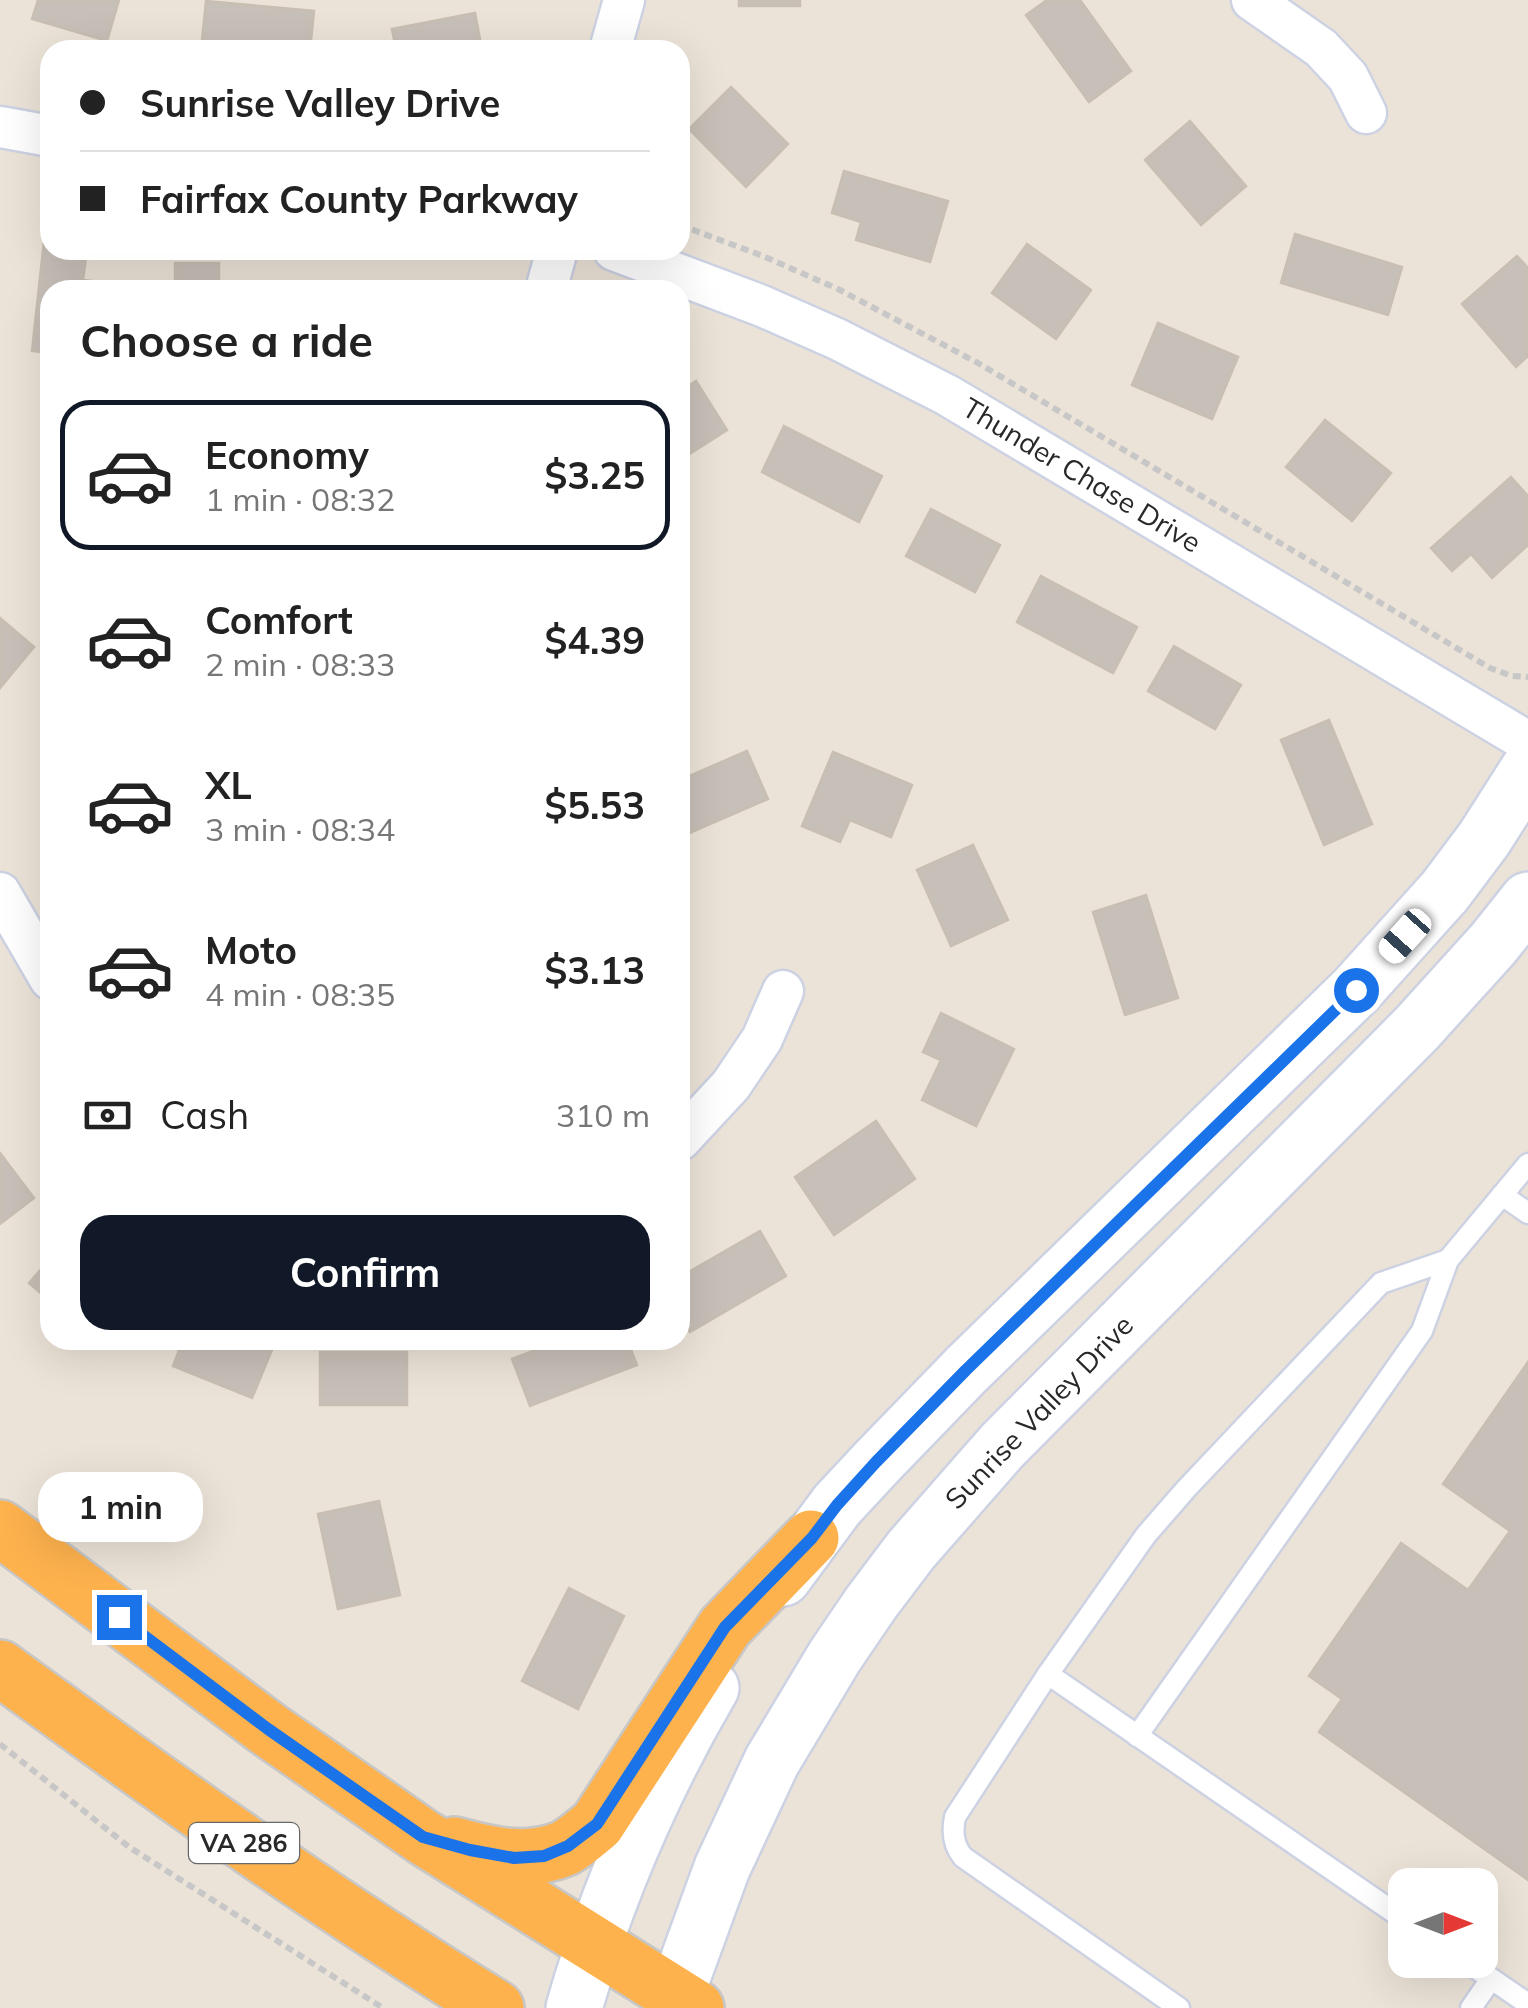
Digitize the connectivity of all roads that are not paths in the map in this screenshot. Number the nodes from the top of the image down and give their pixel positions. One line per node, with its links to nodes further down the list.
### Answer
1 (624, 0): 3 (street)
2 (1252, 0): 4 (street)
3 (613, 40)
4 (1366, 113)
5 (0, 127): 6 (street)
6 (40, 134)
7 (640, 260): 8 (street, Thunder Chase Drive)
8 (1528, 742)
9 (1528, 770): 20 (main road)
10 (0, 892): 12 (street)
11 (1528, 900): 28 (main road, Sunrise Valley Drive)
12 (40, 956)
13 (783, 991): 14 (street)
14 (690, 1129)
15 (1528, 1164): 16 (lane)
16 (1502, 1195): 17 (lane); 18 (lane)
17 (1528, 1213)
18 (1448, 1260): 22 (lane); 23 (lane)
19 (0, 1528): 24 (highway)
20 (812, 1538): 24 (highway); 26 (main road)
21 (0, 1668): 30 (highway, VA 286)
22 (1048, 1674): 23 (lane); 32 (lane)
23 (1138, 1736): 25 (lane)
24 (423, 1837): 26 (highway)
25 (1388, 1908)
26 (592, 1944): 28 (highway); 31 (main road)
27 (1491, 1979): 29 (lane); 33 (lane)
28 (680, 2004)
29 (1528, 2004)
30 (496, 2008)
31 (574, 2008)
32 (1179, 2008)
33 (1471, 2008)

